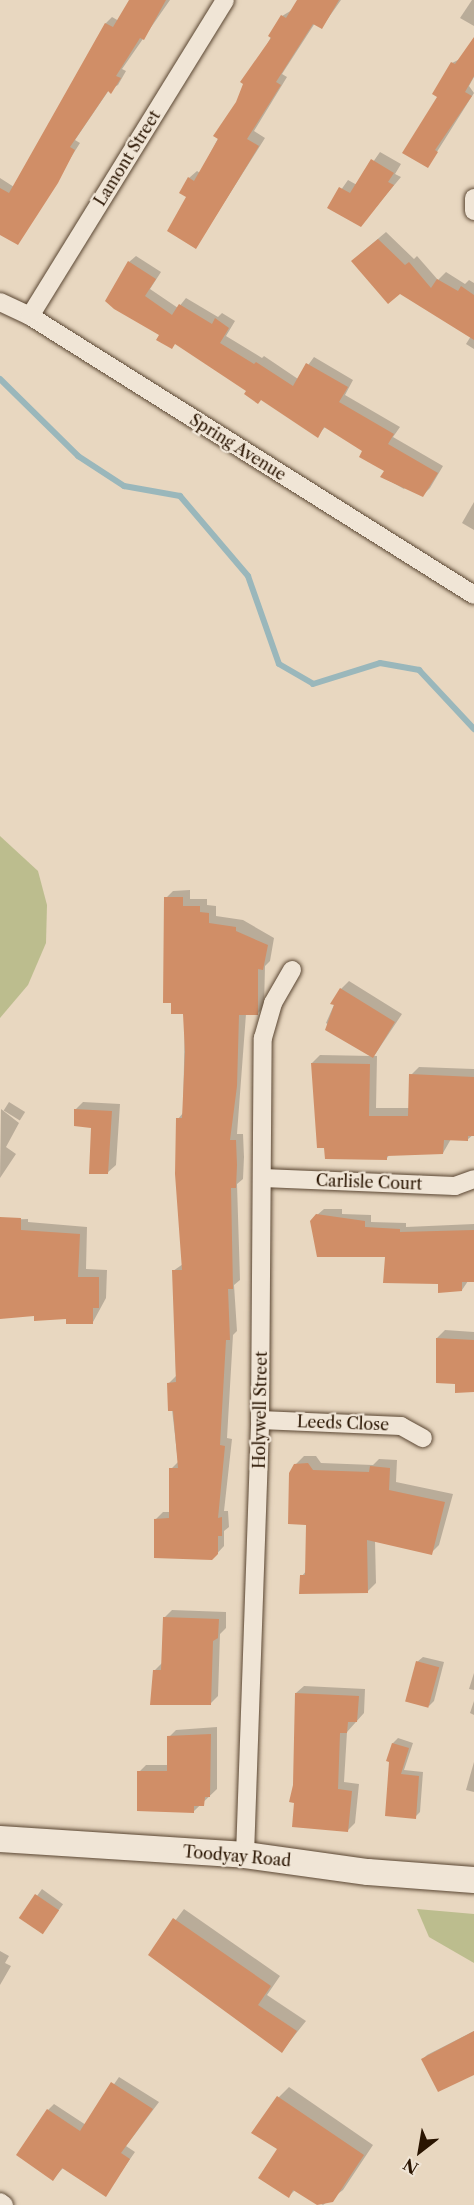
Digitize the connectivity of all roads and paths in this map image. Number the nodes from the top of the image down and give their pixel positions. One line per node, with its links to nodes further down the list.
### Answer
1 (225, 0): 5 (street, Lamont Street)
2 (474, 198): 3 (street)
3 (474, 211)
4 (0, 302): 5 (street, Spring Avenue)
5 (30, 316): 6 (street, Spring Avenue)
6 (474, 595)
7 (291, 970): 8 (street, Holywell Street)
8 (263, 1178): 9 (street, Carlisle Court); 10 (street, Holywell Street)
9 (474, 1179)
10 (260, 1420): 11 (street, Leeds Close); 13 (street, Holywell Street)
11 (423, 1438)
12 (2, 1842): 13 (main road, Toodyay Road)
13 (245, 1855): 14 (main road, Toodyay Road)
14 (474, 1880)
15 (0, 2202): 16 (street)
16 (4, 2205)

